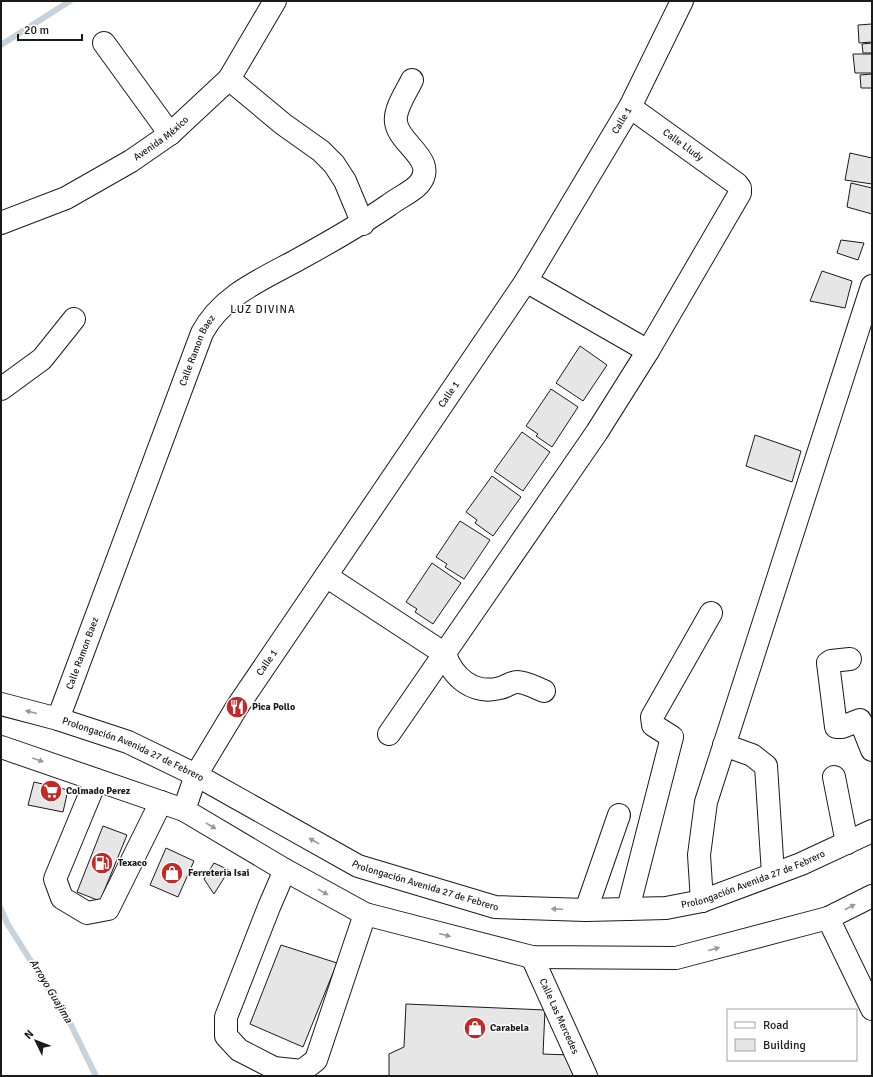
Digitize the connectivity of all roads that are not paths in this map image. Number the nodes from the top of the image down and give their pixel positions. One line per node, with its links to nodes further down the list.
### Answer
1 (275, 1): 4 (street, Avenida México)
2 (682, 1): 6 (street, Calle 1)
3 (104, 43): 7 (street)
4 (229, 79): 7 (street, Avenida México); 9 (street)
5 (412, 80): 9 (street, Calle Ramon Baez)
6 (630, 106): 10 (street, Calle 1); 13 (street, Calle Lludy)
7 (170, 134): 8 (street, Avenida México)
8 (1, 223)
9 (363, 224): 21 (street, Calle Ramon Baez)
10 (526, 281): 13 (street); 15 (street, Calle 1)
11 (872, 286): 23 (street)
12 (74, 319): 14 (street)
13 (648, 351): 17 (street)
14 (1, 389)
15 (326, 576): 17 (street); 26 (street, Calle 1)
16 (712, 613): 38 (street)
17 (445, 654): 19 (street); 22 (street)
18 (850, 659): 25 (street)
19 (544, 690)
20 (1, 704): 21 (street, Prolongación Avenida 27 de Febrero, one-way to 20)
21 (58, 719): 26 (street, Prolongación Avenida 27 de Febrero)
22 (389, 734)
23 (724, 745): 35 (street); 37 (street)
24 (1, 747): 28 (street, one-way to 28)
25 (872, 750)
26 (196, 775): 30 (street, Calle 1); 39 (street, Prolongación Avenida 27 de Febrero, one-way to 26)
27 (834, 777): 33 (street)
28 (96, 780): 29 (street); 29 (street)
29 (161, 802): 30 (street)
30 (184, 810): 34 (street, one-way to 34)
31 (619, 815): 39 (street)
32 (872, 831): 33 (street, Prolongación Avenida 27 de Febrero)
33 (847, 843): 35 (street, Prolongación Avenida 27 de Febrero)
34 (285, 870): 40 (street, one-way to 40); 40 (street)
35 (773, 874): 37 (street, Prolongación Avenida 27 de Febrero)
36 (872, 896): 41 (street, one-way to 36)
37 (702, 901): 38 (street, Prolongación Avenida 27 de Febrero)
38 (628, 909): 39 (street, Prolongación Avenida 27 de Febrero)
39 (586, 910)
40 (365, 914): 42 (street, one-way to 42)
41 (828, 918): 42 (street, one-way to 41); 43 (street)
42 (532, 957): 44 (street, Calle Las Mercedes)
43 (872, 1009)
44 (586, 1076)

